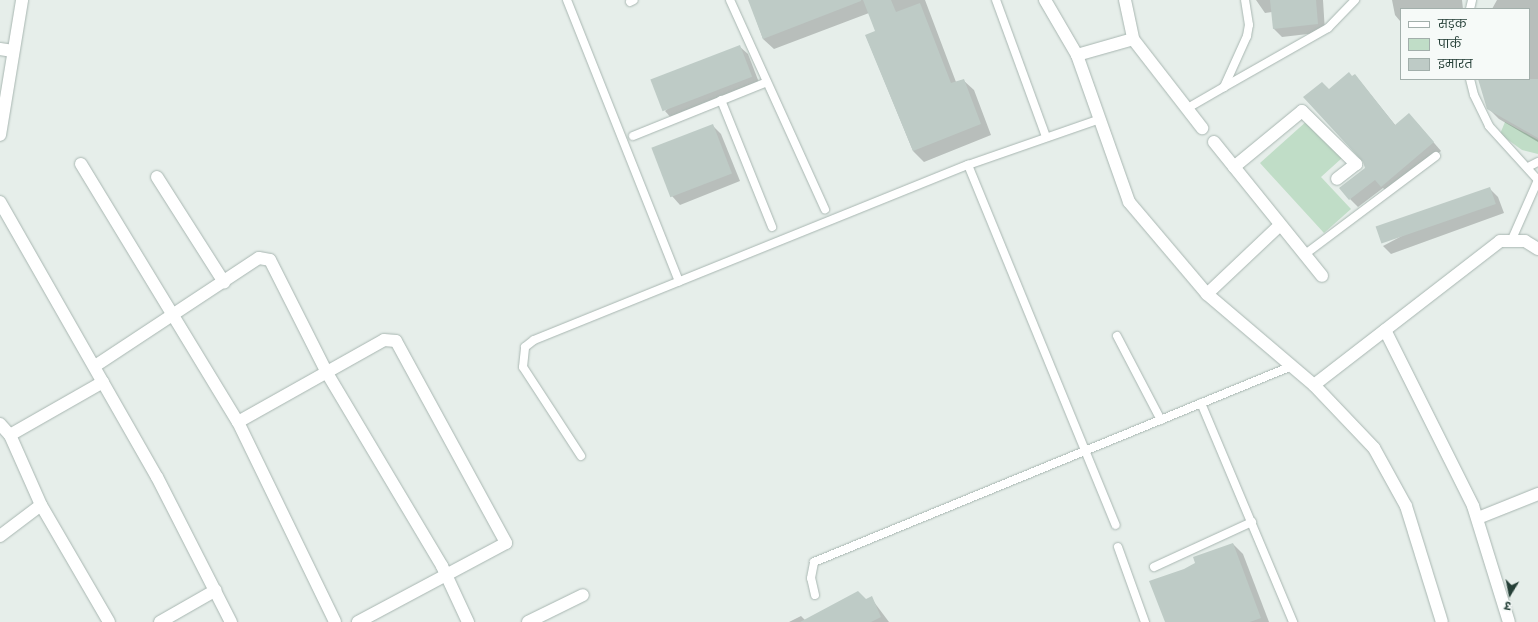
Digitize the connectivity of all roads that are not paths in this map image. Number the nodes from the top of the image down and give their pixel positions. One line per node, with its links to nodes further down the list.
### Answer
1 (22, 0): 11 (street)
2 (567, 0): 42 (lane)
3 (730, 0): 14 (lane)
4 (996, 0): 22 (lane)
5 (1045, 0): 12 (street)
6 (1126, 0): 9 (street)
7 (1245, 0): 15 (lane)
8 (1354, 0): 15 (lane)
9 (1133, 39): 12 (street); 17 (street)
10 (0, 49): 11 (street)
11 (13, 51): 20 (street)
12 (1077, 55): 18 (street)
13 (1470, 80): 29 (lane)
14 (767, 82): 16 (lane); 34 (lane)
15 (1224, 87): 17 (lane)
16 (721, 100): 21 (lane); 36 (lane)
17 (1186, 109): 19 (street)
18 (1100, 119): 22 (lane); 43 (street)
19 (1202, 128)
20 (0, 129)
21 (633, 136)
22 (1046, 137): 27 (lane)
23 (1214, 142): 28 (street)
24 (1436, 156): 39 (lane)
25 (1538, 162): 29 (lane)
26 (80, 164): 44 (street)
27 (968, 165): 42 (lane); 57 (lane)
28 (1234, 167): 31 (street); 35 (street)
29 (1528, 167): 32 (lane)
30 (157, 176): 41 (street)
31 (1337, 179)
32 (1538, 180): 37 (lane)
33 (0, 202): 47 (street)
34 (825, 209)
35 (1280, 225): 39 (street); 43 (street)
36 (772, 227)
37 (1512, 239): 38 (street); 45 (street)
38 (1538, 249)
39 (1304, 255): 40 (street)
40 (1322, 276)
41 (224, 282): 44 (street); 49 (street)
42 (679, 282): 58 (lane)
43 (1207, 294): 48 (street)
44 (173, 317): 47 (street); 54 (street)
45 (1385, 330): 51 (street); 61 (street)
46 (1117, 336): 53 (lane)
47 (95, 366): 50 (street)
48 (1292, 366): 51 (street); 52 (lane)
49 (327, 373): 54 (street); 67 (street); 67 (street)
50 (103, 382): 56 (street); 68 (street)
51 (1314, 386): 80 (street)
52 (1201, 403): 53 (lane); 62 (lane)
53 (1161, 420): 57 (lane)
54 (238, 422): 74 (street)
55 (0, 424): 56 (street)
56 (10, 435): 60 (street)
57 (1083, 451): 63 (lane); 70 (lane)
58 (581, 456)
59 (1538, 494): 61 (street)
60 (41, 505): 64 (street); 71 (street)
61 (1478, 518): 81 (street)
62 (1252, 522): 66 (lane); 79 (lane)
63 (1116, 525)
64 (0, 536)
65 (1118, 547): 78 (lane)
66 (1154, 567)
67 (447, 576): 75 (street); 76 (street)
68 (216, 590): 72 (street); 73 (street)
69 (583, 595): 77 (street)
70 (815, 595)
71 (109, 622)
72 (160, 622)
73 (231, 622)
74 (335, 622)
75 (358, 622)
76 (468, 622)
77 (528, 622)
78 (1145, 622)
79 (1293, 622)
80 (1442, 622)
81 (1509, 622)

